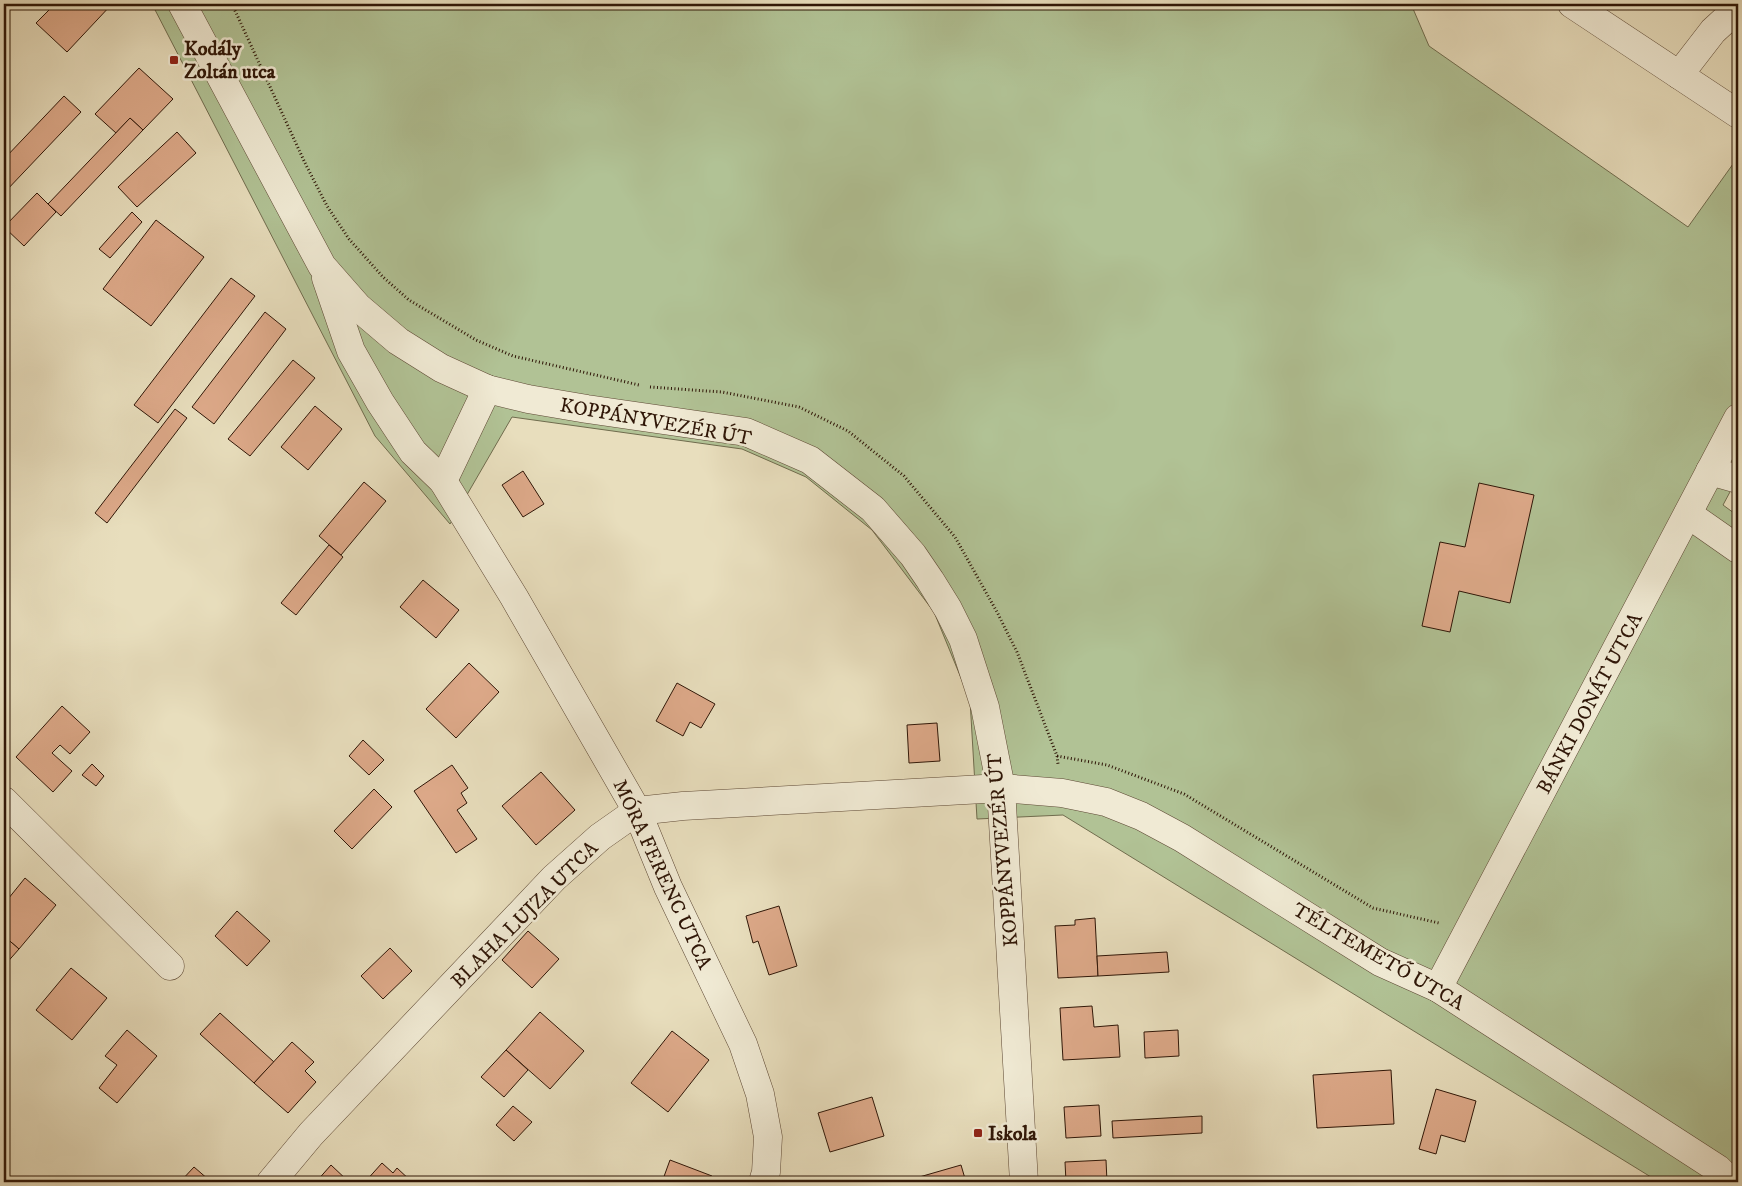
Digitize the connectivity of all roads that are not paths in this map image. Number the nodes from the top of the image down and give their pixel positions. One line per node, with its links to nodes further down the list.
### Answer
1 (182, 4): 6 (street, KOPPÁNYVEZÉR ÚT)
2 (1572, 4): 4 (street)
3 (1738, 8): 4 (street)
4 (1679, 75): 5 (street)
5 (1738, 114)
6 (322, 266): 7 (street, KOPPÁNYVEZÉR ÚT); 11 (street, MÓRA FERENC UTCA)
7 (487, 389): 11 (street); 14 (street, KOPPÁNYVEZÉR ÚT)
8 (1738, 418): 9 (street, BÁNKI DONÁT UTCA)
9 (1710, 471): 10 (street); 12 (street, BÁNKI DONÁT UTCA)
10 (1738, 479)
11 (443, 482): 16 (street, MÓRA FERENC UTCA)
12 (1688, 514): 13 (street); 18 (street, BÁNKI DONÁT UTCA)
13 (1738, 549)
14 (1001, 788): 16 (street, BLAHA LUJZA UTCA); 18 (street, TÉLTEMETŐ UTCA); 21 (street, KOPPÁNYVEZÉR ÚT)
15 (4, 800): 17 (street)
16 (638, 811): 19 (street, BLAHA LUJZA UTCA); 20 (street, MÓRA FERENC UTCA)
17 (170, 966)
18 (1438, 988): 22 (street, TÉLTEMETŐ UTCA)
19 (271, 1182)
20 (763, 1182)
21 (1024, 1182)
22 (1731, 1182)

